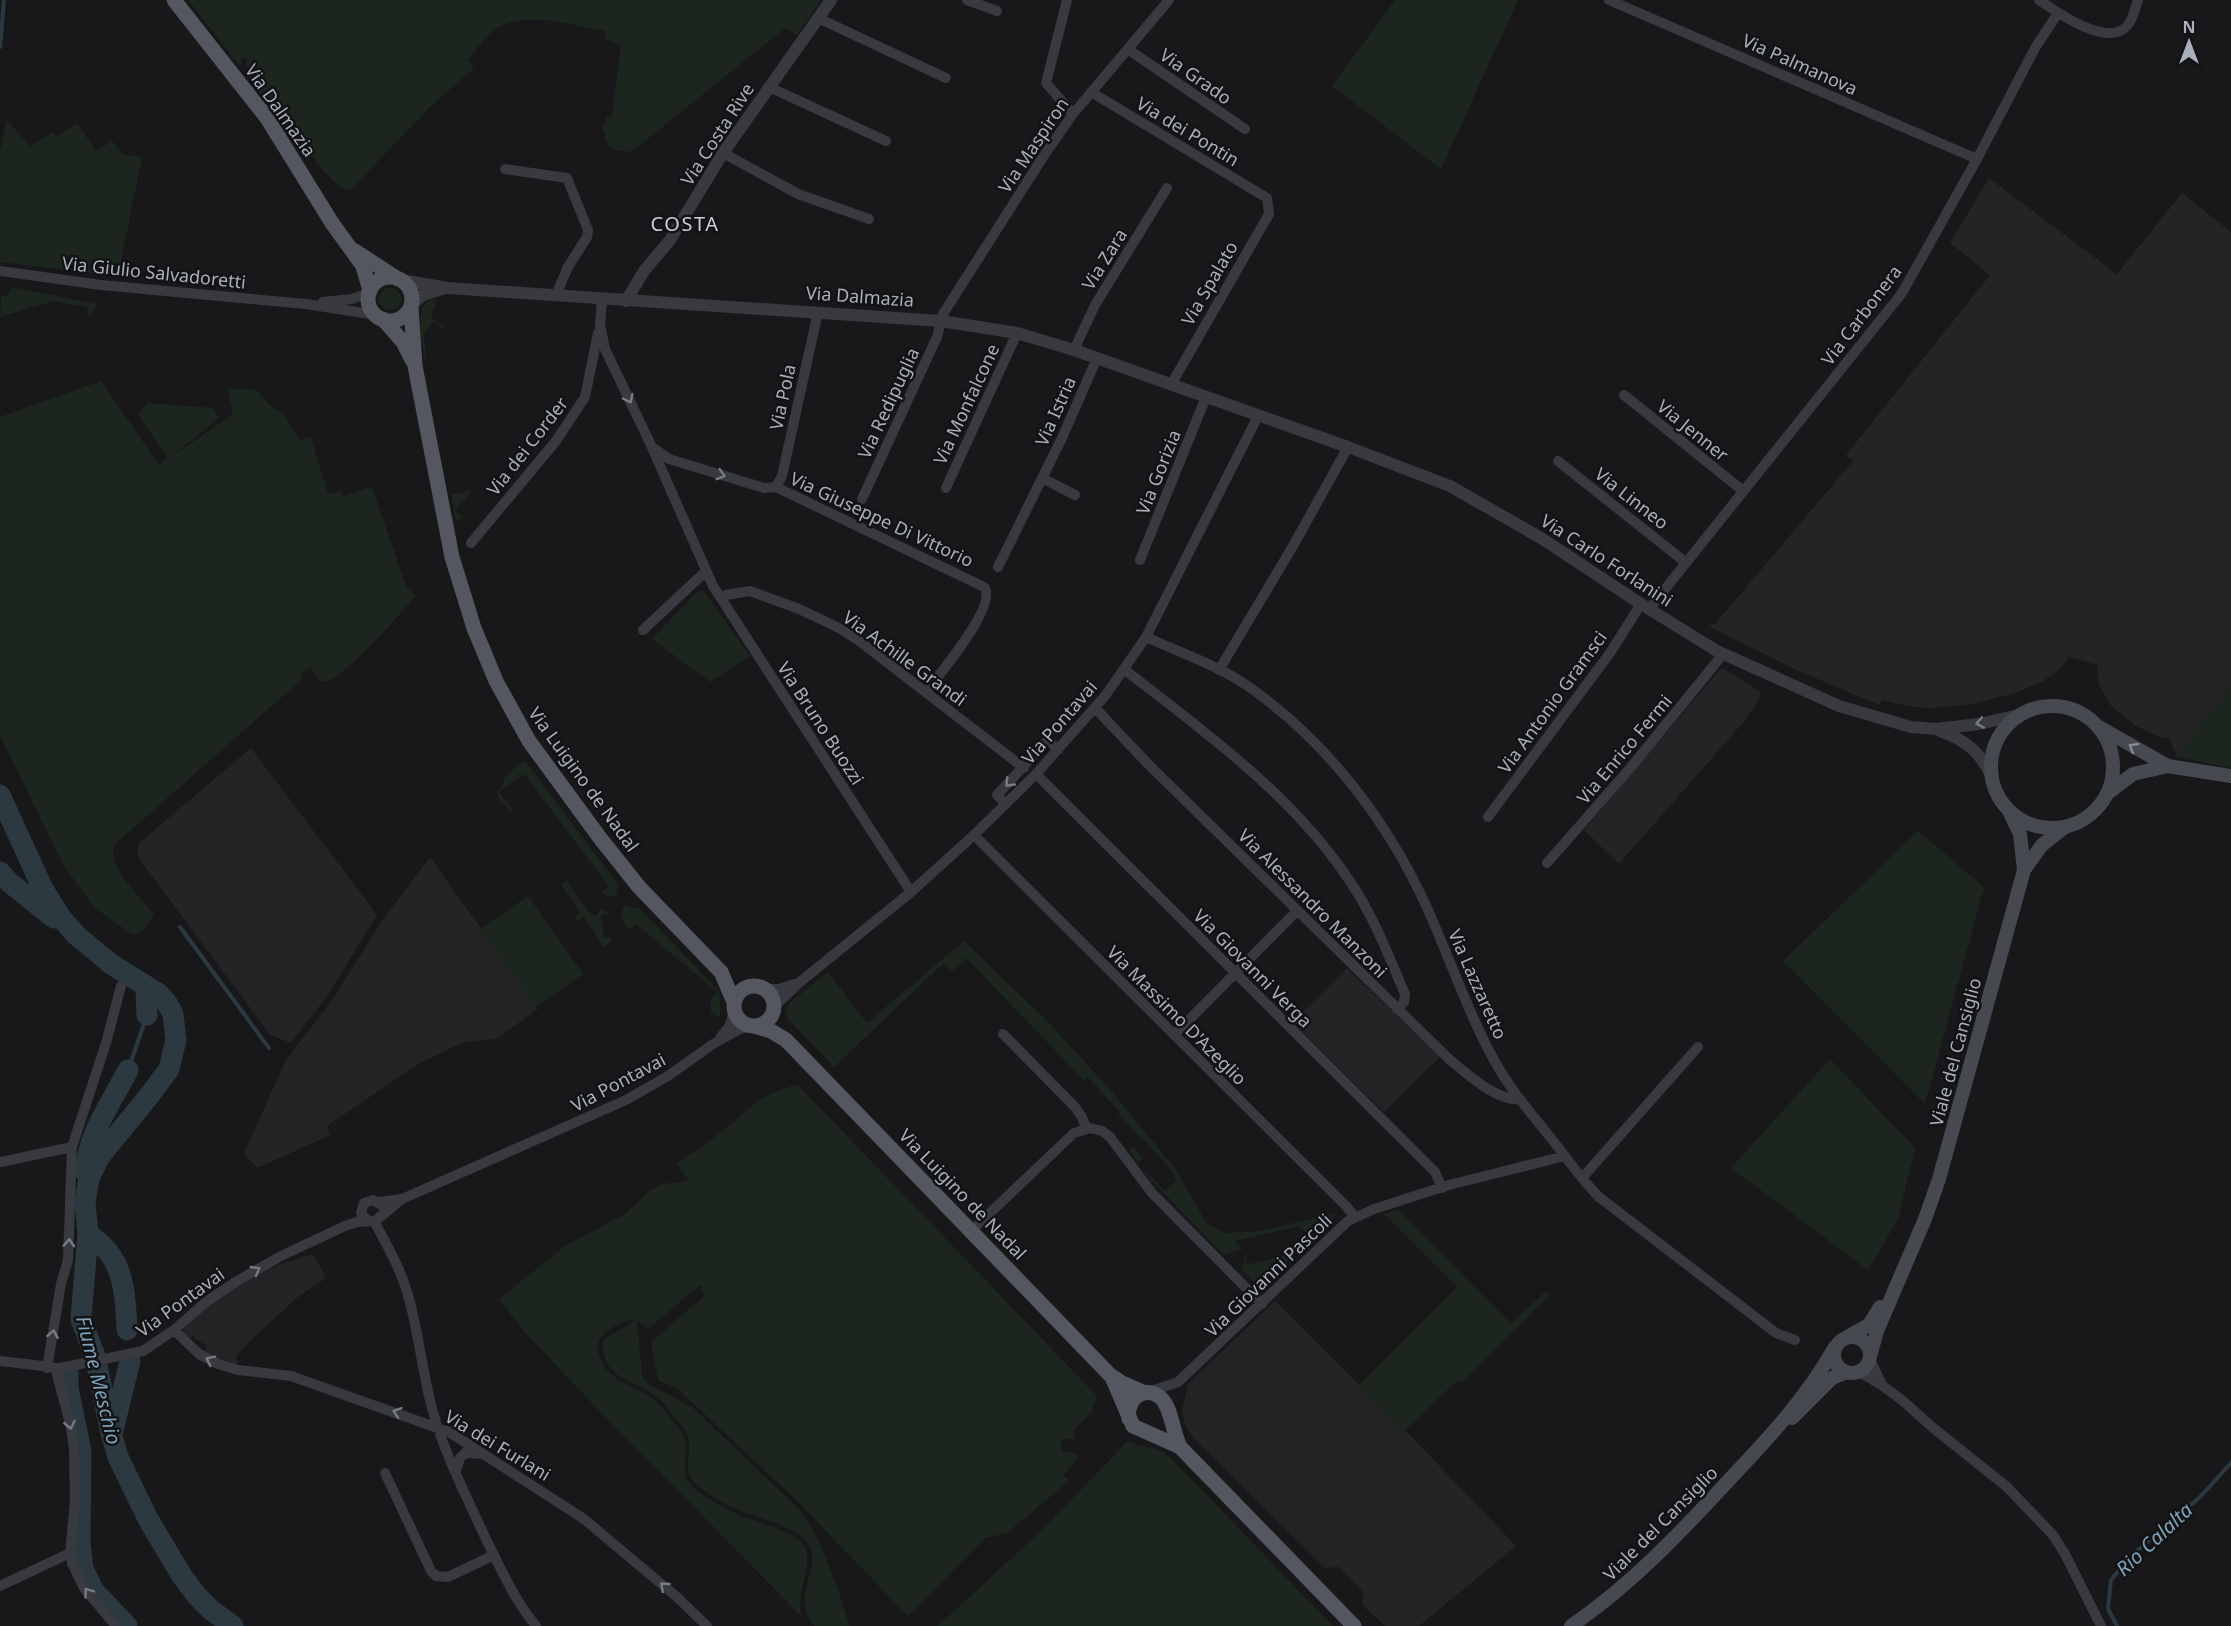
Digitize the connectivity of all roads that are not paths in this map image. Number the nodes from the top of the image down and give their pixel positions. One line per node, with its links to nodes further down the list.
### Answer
1 (174, 0): 25 (main road, Via Dalmazia)
2 (831, 0): 11 (street, Via Costa Rive)
3 (967, 0): 9 (street)
4 (1067, 0): 16 (street)
5 (1169, 0): 12 (street, Via Maspiron)
6 (1609, 0): 20 (street, Via Palmanova)
7 (2039, 0): 10 (street)
8 (2138, 0): 10 (street)
9 (997, 11)
10 (2058, 12): 20 (street, Via Carbonera)
11 (818, 18): 13 (street); 14 (street, Via Costa Rive)
12 (1129, 50): 15 (street, Via Maspiron); 17 (street, Via Grado)
13 (946, 78)
14 (769, 87): 18 (street); 19 (street, Via Costa Rive)
15 (1091, 92): 16 (street, Via Maspiron); 23 (street, Via dei Pontin)
16 (1073, 114): 37 (street, Via Maspiron)
17 (1245, 129)
18 (886, 141)
19 (723, 153): 24 (street); 32 (street, Via Costa Rive)
20 (1977, 159): 57 (street, Via Carbonera)
21 (505, 169): 30 (street)
22 (1167, 188): 40 (street, Via Zara)
23 (1267, 198): 45 (street, Via Spalato)
24 (869, 219)
25 (349, 247): 27 (main road, Via Dalmazia); 29 (main road, Via Dalmazia)
26 (0, 271): 33 (street, Via Giulio Salvadoretti)
27 (400, 279): 28 (street, Via Dalmazia); 29 (main road); 34 (main road)
28 (446, 288): 30 (street, Via Dalmazia); 34 (street, Via Dalmazia)
29 (370, 292): 33 (street, Via Giulio Salvadoretti); 36 (main road)
30 (556, 295): 31 (street, Via Dalmazia)
31 (602, 299): 32 (street, Via Dalmazia); 38 (street, Via Bruno Buozzi)
32 (627, 301): 35 (street, Via Dalmazia)
33 (306, 304): 36 (street, Via Giulio Salvadoretti)
34 (411, 306): 36 (main road); 43 (main road, Via Luigino de Nadal)
35 (818, 312): 37 (street, Via Dalmazia); 55 (street, Via Pola)
36 (379, 317): 43 (main road, Via Luigino de Nadal)
37 (941, 321): 39 (street, Via Dalmazia); 59 (street, Via Redipuglia)
38 (600, 325): 42 (street, Via Bruno Buozzi); 44 (street, Via dei Corder)
39 (1017, 333): 40 (street, Via Dalmazia); 56 (street, Via Monfalcone)
40 (1074, 350): 41 (street, Via Dalmazia)
41 (1097, 358): 45 (street, Via Dalmazia); 53 (street, Via Istria)
42 (613, 365): 44 (street); 49 (street, Via Bruno Buozzi, one-way to 49)
43 (415, 366): 94 (main road, Via Luigino de Nadal)
44 (590, 378): 60 (street, Via dei Corder)
45 (1172, 383): 47 (street, Via Dalmazia)
46 (1624, 395): 57 (street, Via Jenner)
47 (1206, 397): 48 (street, Via Dalmazia); 61 (street, Via Gorizia)
48 (1258, 416): 50 (street, Via Carlo Forlanini); 68 (street, Via Pontavai)
49 (650, 443): 52 (street, Via Giuseppe Di Vittorio); 54 (street, Via Bruno Buozzi)
50 (1348, 447): 66 (street, Via Carlo Forlanini); 71 (street)
51 (1558, 460): 62 (street, Via Linneo)
52 (690, 466): 54 (street); 55 (street, Via Giuseppe Di Vittorio, one-way to 55)
53 (1042, 478): 58 (street); 63 (street, Via Istria)
54 (670, 487): 64 (street, Via Bruno Buozzi)
55 (776, 488): 72 (street, Via Giuseppe Di Vittorio)
56 (946, 488)
57 (1742, 490): 62 (street, Via Carbonera)
58 (1076, 495)
59 (862, 499)
60 (471, 543)
61 (1140, 560)
62 (1686, 562): 66 (street, Via Carbonera)
63 (998, 567)
64 (706, 571): 65 (street, Via Bruno Buozzi); 67 (street)
65 (721, 598): 72 (street, Via Achille Grandi); 91 (street, Via Bruno Buozzi)
66 (1645, 606): 69 (street, Via Carlo Forlanini); 86 (street, Via Antonio Gramsci)
67 (643, 630)
68 (1146, 637): 70 (street, Via Pontavai); 71 (street, Via Lazzaretto)
69 (1724, 654): 76 (street, Via Carlo Forlanini); 89 (street, Via Enrico Fermi)
70 (1125, 670): 73 (street, Via Pontavai); 100 (street)
71 (1219, 670): 107 (street, Via Lazzaretto)
72 (926, 692): 79 (street, Via Achille Grandi)
73 (1095, 708): 77 (street, Via Pontavai); 92 (street, Via Alessandro Manzoni)
74 (2023, 714): 75 (main road); 76 (street, Via Carlo Forlanini, one-way to 76); 82 (main road)
75 (2097, 726): 78 (main road, one-way to 75); 83 (main road)
76 (1936, 729): 82 (street, Via Carlo Forlanini)
77 (1058, 750): 79 (street); 80 (street, Via Pontavai)
78 (2168, 766): 81 (main road); 83 (main road)
79 (1024, 768): 84 (street, one-way to 84)
80 (1036, 774): 84 (street, Via Pontavai); 93 (street, Via Giovanni Verga)
81 (2231, 776)
82 (1992, 777): 85 (main road)
83 (2107, 794): 87 (main road)
84 (1006, 804): 88 (street, Via Pontavai)
85 (2008, 809): 87 (main road); 90 (main road, Viale del Cansiglio)
86 (1488, 817)
87 (2067, 826): 90 (main road, Viale del Cansiglio)
88 (974, 836): 91 (street, Via Pontavai); 103 (street, Via Massimo D'Azeglio)
89 (1547, 863)
90 (2024, 870): 119 (main road, Viale del Cansiglio)
91 (911, 892): 95 (street, Via Pontavai)
92 (1297, 911): 93 (street); 100 (street, Via Alessandro Manzoni)
93 (1236, 973): 103 (street); 113 (street, Via Giovanni Verga)
94 (723, 975): 97 (main road, Via Luigino de Nadal); 98 (main road, Via Luigino de Nadal)
95 (800, 982): 97 (street, Via Pontavai); 99 (street, Via Pontavai)
96 (121, 986): 109 (street)
97 (757, 988): 98 (main road); 99 (main road)
98 (734, 1006): 101 (main road); 105 (street, Via Pontavai)
99 (773, 1009): 101 (main road); 104 (main road, Via Luigino de Nadal)
100 (1397, 1010): 107 (street, Via Alessandro Manzoni)
101 (752, 1026): 104 (main road, Via Luigino de Nadal); 105 (street, Via Pontavai)
102 (1003, 1034): 108 (street)
103 (1174, 1035): 116 (street, Via Massimo D'Azeglio)
104 (786, 1040): 118 (main road, Via Luigino de Nadal)
105 (713, 1044): 114 (street, Via Pontavai)
106 (1698, 1047): 112 (street)
107 (1521, 1100): 110 (street, Via Lazzaretto)
108 (1086, 1128): 118 (street); 120 (street)
109 (72, 1147): 111 (street); 127 (street, one-way to 109)
110 (1565, 1156): 112 (street, Via Lazzaretto); 113 (street, Via Giovanni Pascoli)
111 (0, 1162)
112 (1582, 1178): 123 (street, Via Lazzaretto)
113 (1442, 1188): 116 (street, Via Giovanni Pascoli)
114 (402, 1199): 115 (street, Via Pontavai); 117 (street, Via Pontavai)
115 (378, 1202): 117 (street); 117 (street)
116 (1355, 1217): 120 (street, Via Giovanni Pascoli)
117 (374, 1219): 121 (street, Via Pontavai, one-way to 117); 135 (street)
118 (972, 1230): 129 (main road, Via Luigino de Nadal)
119 (1915, 1242): 122 (main road, Viale del Cansiglio); 125 (main road, Viale del Cansiglio)
120 (1262, 1304): 130 (street, Via Giovanni Pascoli)
121 (174, 1330): 127 (street, Via Pontavai); 135 (street, Via dei Furlani, one-way to 121)
122 (1850, 1336): 124 (main road); 125 (main road)
123 (1795, 1340)
124 (1835, 1347): 128 (main road); 137 (main road, Viale del Cansiglio)
125 (1870, 1356): 128 (main road); 131 (street)
126 (0, 1361): 127 (street, Via Pontavai)
127 (56, 1368): 142 (street, one-way to 142)
128 (1853, 1372): 131 (street); 137 (main road, Viale del Cansiglio)
129 (1112, 1377): 132 (main road, Via Luigino de Nadal); 134 (main road, Via Luigino de Nadal)
130 (1176, 1384): 132 (street, Via Giovanni Pascoli); 133 (street, Via Giovanni Pascoli)
131 (1883, 1386): 150 (street)
132 (1147, 1393): 133 (main road, Via Luigino de Nadal); 134 (main road)
133 (1168, 1411): 136 (main road); 138 (main road)
134 (1129, 1419): 136 (main road)
135 (438, 1427): 139 (street, Via dei Furlani); 140 (street)
136 (1146, 1432): 138 (main road)
137 (1768, 1439): 149 (main road, Viale del Cansiglio)
138 (1180, 1447): 148 (main road)
139 (486, 1454): 140 (street); 147 (street, Via dei Furlani, one-way to 139)
140 (456, 1471): 143 (street)
141 (385, 1473): 143 (street)
142 (70, 1553): 144 (street); 145 (street, one-way to 142)
143 (494, 1555): 146 (street)
144 (0, 1586)
145 (116, 1626)
146 (536, 1626)
147 (707, 1626)
148 (1354, 1626)
149 (1571, 1626)
150 (2101, 1626)

